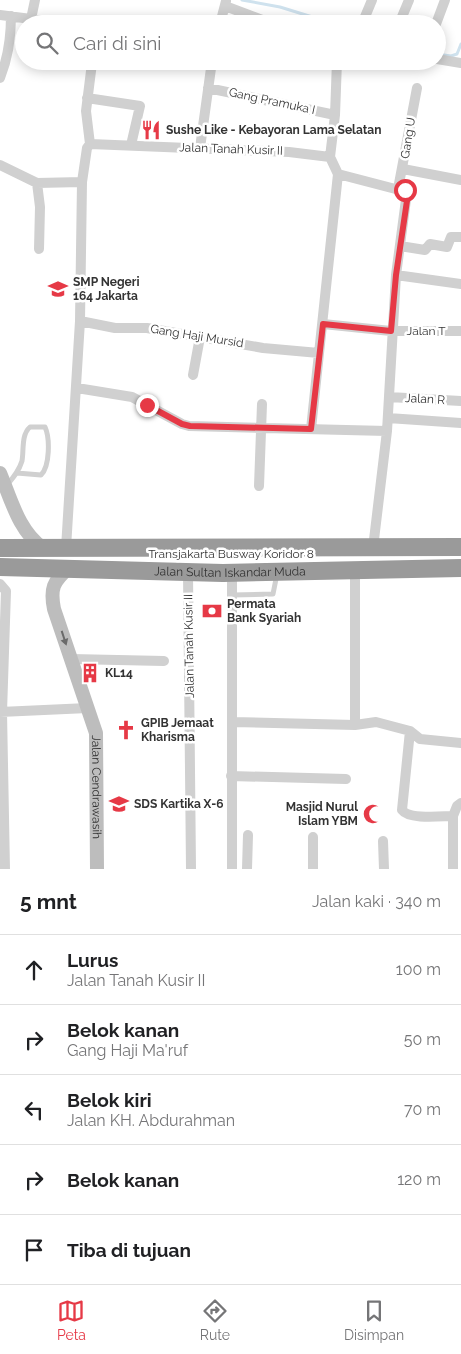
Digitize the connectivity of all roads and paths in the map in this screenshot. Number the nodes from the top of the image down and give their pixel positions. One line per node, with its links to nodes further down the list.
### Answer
1 (35, 0): 7 (street)
2 (372, 0): 9 (street)
3 (409, 0): 10 (street)
4 (445, 0): 11 (street)
5 (226, 3): 8 (street)
6 (0, 15): 12 (street)
7 (32, 15)
8 (253, 15)
9 (366, 15)
10 (403, 15)
11 (439, 15)
12 (11, 16): 13 (street); 19 (street)
13 (15, 17)
14 (446, 60): 15 (street)
15 (461, 63)
16 (92, 70): 22 (street)
17 (211, 70): 20 (street)
18 (337, 70): 23 (street)
19 (0, 78)
20 (208, 88): 23 (street, Gang Pramuka I); 26 (street)
21 (417, 88): 29 (street, Gang U)
22 (87, 98): 24 (street); 25 (street)
23 (335, 114): 27 (street)
24 (90, 144): 25 (street, Jalan Tanah Kusir II); 32 (street)
25 (131, 145): 26 (street, Jalan Tanah Kusir II)
26 (200, 148): 27 (street, Jalan Tanah Kusir II)
27 (330, 157): 30 (street)
28 (0, 165): 33 (street)
29 (403, 169): 31 (street); 34 (street, Gang U)
30 (338, 174): 34 (street); 41 (street)
31 (461, 180)
32 (82, 182): 33 (street); 40 (street)
33 (37, 183): 37 (street)
34 (398, 189): 36 (street)
35 (461, 237): 36 (street)
36 (400, 246): 38 (street)
37 (39, 249)
38 (396, 275): 39 (street); 42 (street)
39 (461, 284)
40 (80, 321): 44 (street, Gang Haji Mursid); 47 (street)
41 (323, 324): 42 (street, Jalan T); 45 (street)
42 (391, 331): 43 (street, Jalan T); 48 (street)
43 (461, 331)
44 (200, 336): 45 (street, Gang Haji Mursid); 46 (street)
45 (319, 354): 54 (street)
46 (193, 375)
47 (77, 388): 53 (street); 63 (street)
48 (389, 397): 49 (street, Jalan R); 51 (street)
49 (461, 401)
50 (262, 404): 53 (street)
51 (388, 418): 52 (street); 55 (street)
52 (461, 423)
53 (260, 426): 54 (street); 58 (street)
54 (311, 429): 55 (street)
55 (387, 431): 64 (street)
56 (0, 473): 59 (main road)
57 (17, 473): 57 (lane); 59 (lane)
58 (259, 486)
59 (6, 487): 60 (main road)
60 (24, 528): 62 (main road); 65 (main road)
61 (461, 547): 64 (highway, Jalan Sultan Iskandar Muda)
62 (43, 548): 63 (highway, Jalan Sultan Iskandar Muda); 65 (highway, Jalan Sultan Iskandar Muda)
63 (66, 548): 64 (highway, Jalan Sultan Iskandar Muda)
64 (373, 548)
65 (3, 553): 67 (lane, Transjakarta Busway Koridor 8); 73 (lane, Transjakarta Busway Koridor 8)
66 (461, 553): 70 (lane)
67 (284, 554)
68 (294, 554): 69 (lane, Transjakarta Busway Koridor 8)
69 (343, 554)
70 (354, 562): 73 (highway, Jalan Sultan Iskandar Muda); 74 (highway, Jalan Sultan Iskandar Muda); 84 (street)
71 (0, 567): 72 (highway, Jalan Sultan Iskandar Muda)
72 (68, 568): 75 (highway, Jalan Sultan Iskandar Muda); 79 (main road, Jalan Cendrawasih, one-way to 79)
73 (282, 568): 76 (highway, Jalan Sultan Iskandar Muda); 78 (lane)
74 (461, 568)
75 (188, 573): 76 (highway, Jalan Sultan Iskandar Muda); 96 (street, Jalan Tanah Kusir II)
76 (232, 573): 78 (street)
77 (2, 585): 82 (street)
78 (232, 594): 83 (street)
79 (71, 658): 80 (street); 81 (main road, Jalan Cendrawasih)
80 (164, 661)
81 (88, 708): 82 (street); 95 (main road, Jalan Cendrawasih)
82 (1, 712): 94 (street)
83 (232, 722): 84 (street); 87 (street)
84 (355, 725): 85 (street)
85 (410, 731): 86 (street); 90 (street)
86 (461, 743)
87 (231, 776): 88 (street); 97 (street)
88 (346, 779)
89 (461, 804): 90 (street)
90 (453, 816): 101 (street)
91 (248, 834): 98 (street)
92 (313, 837): 99 (street)
93 (383, 841): 100 (street)
94 (5, 869)
95 (98, 869)
96 (191, 869)
97 (232, 869)
98 (248, 869)
99 (313, 869)
100 (384, 869)
101 (453, 869)

